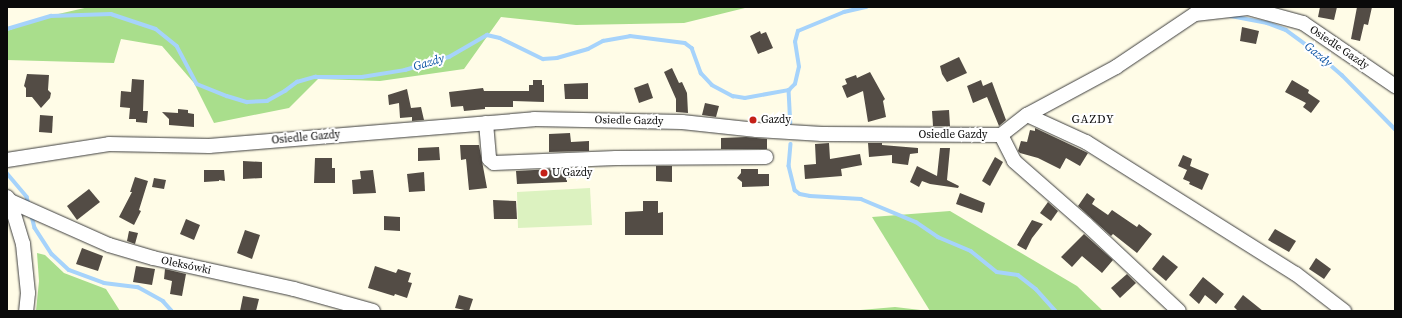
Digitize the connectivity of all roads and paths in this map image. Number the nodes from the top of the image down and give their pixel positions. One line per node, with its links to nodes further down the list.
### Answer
1 (1395, 86): 2 (street, Osiedle Gazdy)
2 (1028, 115): 4 (street, Osiedle Gazdy); 11 (street)
3 (486, 123): 4 (street, Osiedle Gazdy); 5 (street); 6 (street, Osiedle Gazdy)
4 (1001, 135): 10 (street)
5 (766, 157)
6 (7, 160)
7 (9, 199): 8 (street); 9 (street, Oleksówki)
8 (26, 311)
9 (373, 311)
10 (1179, 311)
11 (1344, 311)

